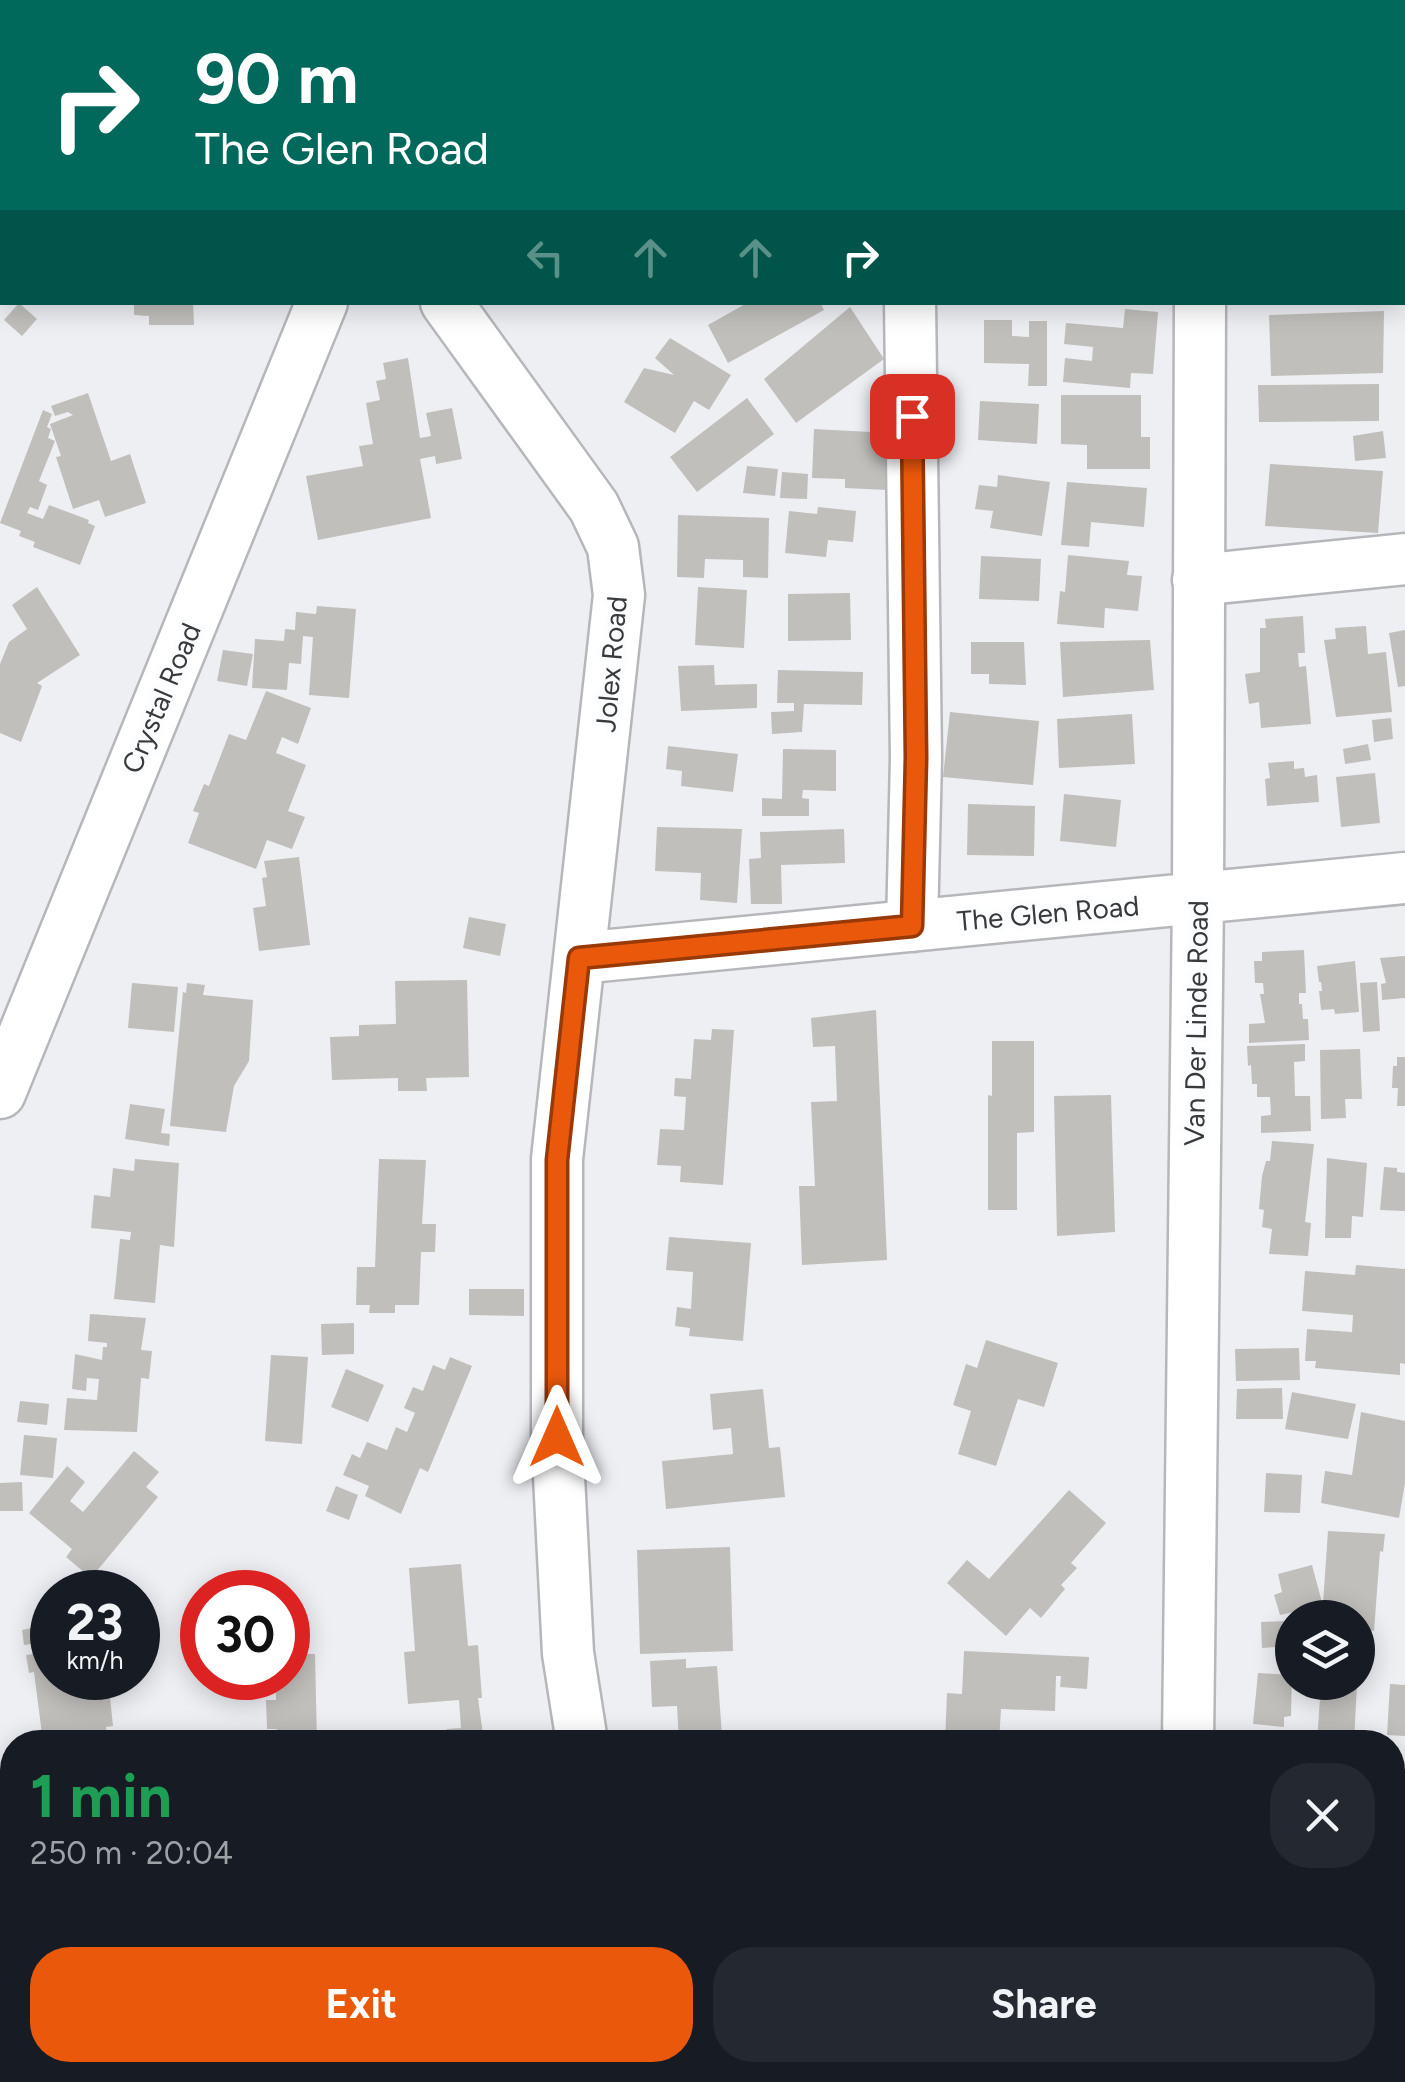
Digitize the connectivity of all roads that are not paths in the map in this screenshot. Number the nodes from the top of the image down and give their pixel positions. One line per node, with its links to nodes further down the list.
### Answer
1 (321, 305): 11 (street, Crystal Road)
2 (448, 305): 10 (street, Jolex Road)
3 (910, 305): 9 (street)
4 (1200, 305): 6 (street, Van Der Linde Road)
5 (1405, 559): 6 (street)
6 (1198, 580): 8 (street, Van Der Linde Road)
7 (1405, 878): 8 (street, The Glen Road)
8 (1198, 899): 9 (street, The Glen Road); 13 (street, Van Der Linde Road)
9 (912, 926): 10 (street, The Glen Road)
10 (579, 958): 12 (street)
11 (0, 1093)
12 (580, 1730)
13 (1188, 1730)

